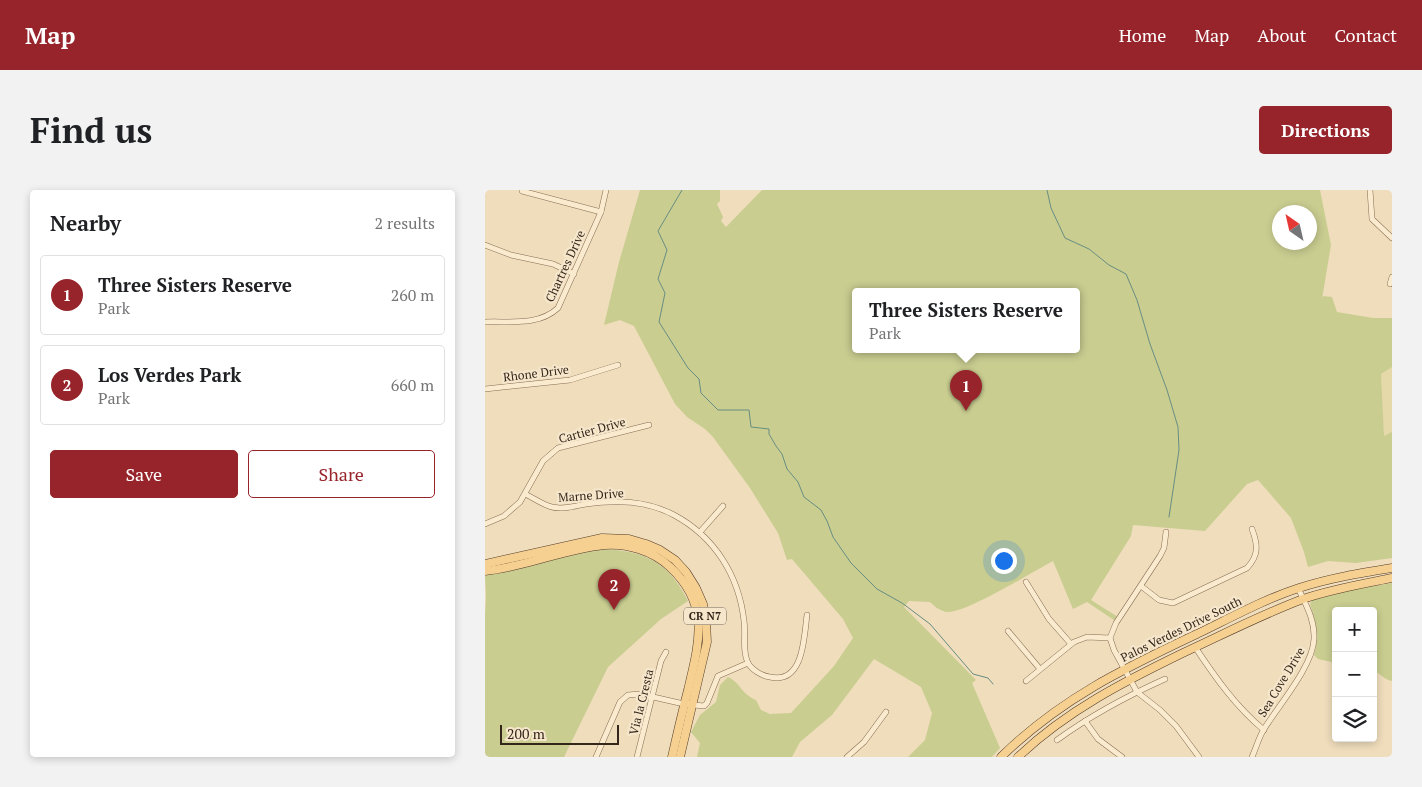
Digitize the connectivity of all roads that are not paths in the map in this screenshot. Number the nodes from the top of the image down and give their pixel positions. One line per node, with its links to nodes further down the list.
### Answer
1 (606, 190): 4 (street, Chartres Drive)
2 (1370, 190): 5 (street)
3 (522, 191): 4 (street)
4 (601, 212): 7 (street, Chartres Drive)
5 (1392, 238)
6 (485, 245): 7 (street)
7 (574, 274): 10 (street, Chartres Drive)
8 (1392, 278): 9 (street)
9 (1391, 284)
10 (485, 322)
11 (618, 365): 12 (street, Rhone Drive)
12 (485, 389)
13 (649, 425): 14 (street, Cartier Drive)
14 (525, 494): 16 (street, Cartier Drive); 18 (street, Marne Drive)
15 (723, 506): 18 (street)
16 (485, 524)
17 (1253, 529): 27 (street)
18 (700, 532): 36 (street, Marne Drive)
19 (1166, 532): 27 (street)
20 (625, 546): 21 (main road); 24 (main road, CR N7); 44 (main road, CR N7)
21 (652, 546): 22 (main road, CR N7); 44 (main road, CR N7)
22 (485, 564)
23 (1392, 568): 28 (main road, Palos Verdes Drive South)
24 (485, 571)
25 (1392, 578): 29 (main road, Palos Verdes Drive South)
26 (1026, 582): 33 (street)
27 (1141, 586): 32 (street)
28 (1298, 588): 29 (street, Sea Cove Drive); 37 (main road, Palos Verdes Drive South)
29 (1303, 599): 34 (main road, Palos Verdes Drive South); 47 (street, Sea Cove Drive)
30 (807, 615): 36 (street)
31 (1009, 631): 38 (street)
32 (1110, 638): 33 (street); 37 (street)
33 (1071, 644): 38 (street)
34 (1195, 647): 39 (main road, Palos Verdes Drive South); 47 (street)
35 (666, 652): 43 (street, Via la Cresta)
36 (748, 663): 44 (street)
37 (1125, 668): 39 (street); 54 (main road, Palos Verdes Drive South)
38 (1040, 669): 41 (street)
39 (1130, 678): 42 (street); 55 (main road, Palos Verdes Drive South)
40 (1165, 679): 42 (street)
41 (1026, 681)
42 (1137, 692): 46 (street); 57 (street)
43 (652, 697): 44 (street); 49 (street); 50 (street, Via la Cresta)
44 (688, 705): 51 (main road, CR N7); 52 (main road, CR N7)
45 (886, 712): 53 (street)
46 (1085, 721): 48 (street); 56 (street)
47 (1263, 730): 58 (street, Sea Cove Drive)
48 (1057, 740)
49 (596, 757)
50 (637, 757)
51 (672, 757)
52 (680, 757)
53 (847, 757)
54 (1002, 757)
55 (1018, 757)
56 (1122, 757)
57 (1199, 757)
58 (1252, 757)

